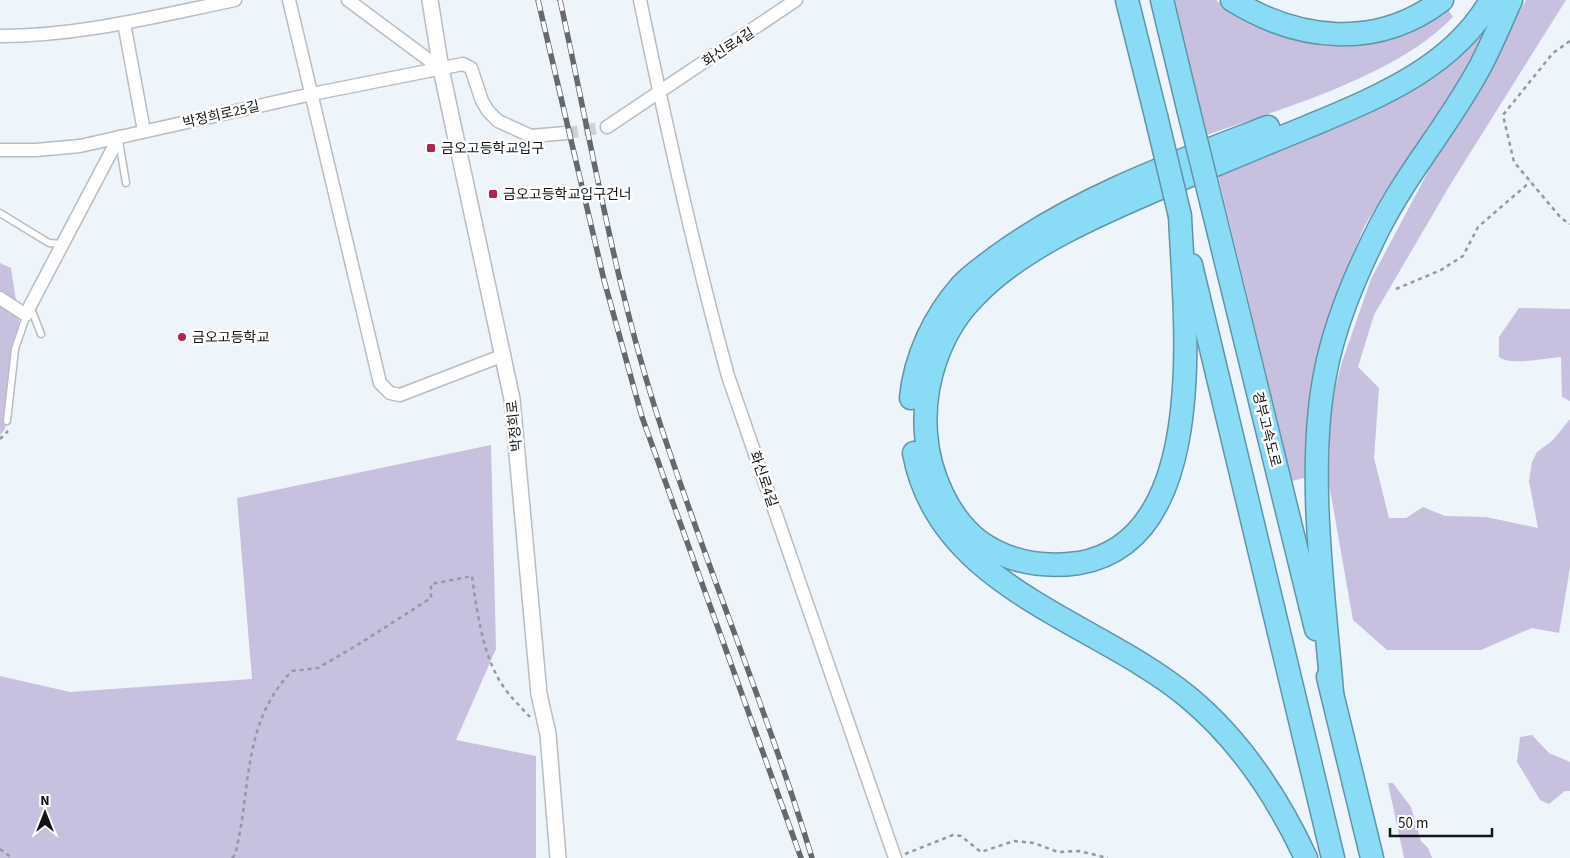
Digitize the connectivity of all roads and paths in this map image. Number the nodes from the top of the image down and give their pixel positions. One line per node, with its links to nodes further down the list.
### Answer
1 (235, 0): 14 (street)
2 (289, 0): 19 (street)
3 (348, 0): 17 (street)
4 (430, 0): 17 (street, 박정희로)
5 (640, 0): 18 (street, 화신로4길)
6 (796, 0): 18 (street, 화신로4길)
7 (1128, 0): 28 (highway, bridge)
8 (1162, 0): 37 (highway, 경부고속도로, bridge)
9 (1232, 0): 10 (highway)
10 (1442, 0)
11 (1477, 0): 45 (highway)
12 (1491, 0): 28 (highway)
13 (1511, 0): 37 (highway)
14 (124, 23): 15 (street); 21 (street)
15 (0, 36)
16 (1570, 41): 25 (path)
17 (441, 69): 19 (street, 박정희로25길); 22 (street, 박정희로25길); 35 (street, 박정희로)
18 (659, 92): 20 (street, 화신로4길); 43 (street, 화신로4길)
19 (312, 94): 21 (street, 박정희로25길); 35 (street)
20 (607, 127)
21 (144, 131): 23 (street, 박정희로25길)
22 (566, 133)
23 (119, 137): 24 (street, 박정희로25길); 26 (lane); 30 (street)
24 (0, 150)
25 (1530, 182): 29 (path); 31 (path)
26 (126, 183)
27 (0, 214): 30 (lane)
28 (1180, 216): 46 (highway)
29 (1570, 224)
30 (62, 244): 33 (street)
31 (1396, 289)
32 (0, 298): 33 (street)
33 (28, 311): 34 (lane); 36 (lane)
34 (40, 334)
35 (504, 355): 38 (street, 박정희로)
36 (7, 421)
37 (1332, 692): 47 (highway, 경부고속도로)
38 (548, 734): 41 (path); 42 (street, 박정희로)
39 (0, 849): 40 (path)
40 (12, 858)
41 (232, 858)
42 (558, 858)
43 (896, 858): 44 (path)
44 (1108, 858)
45 (1306, 858)
46 (1333, 858)
47 (1372, 858)

